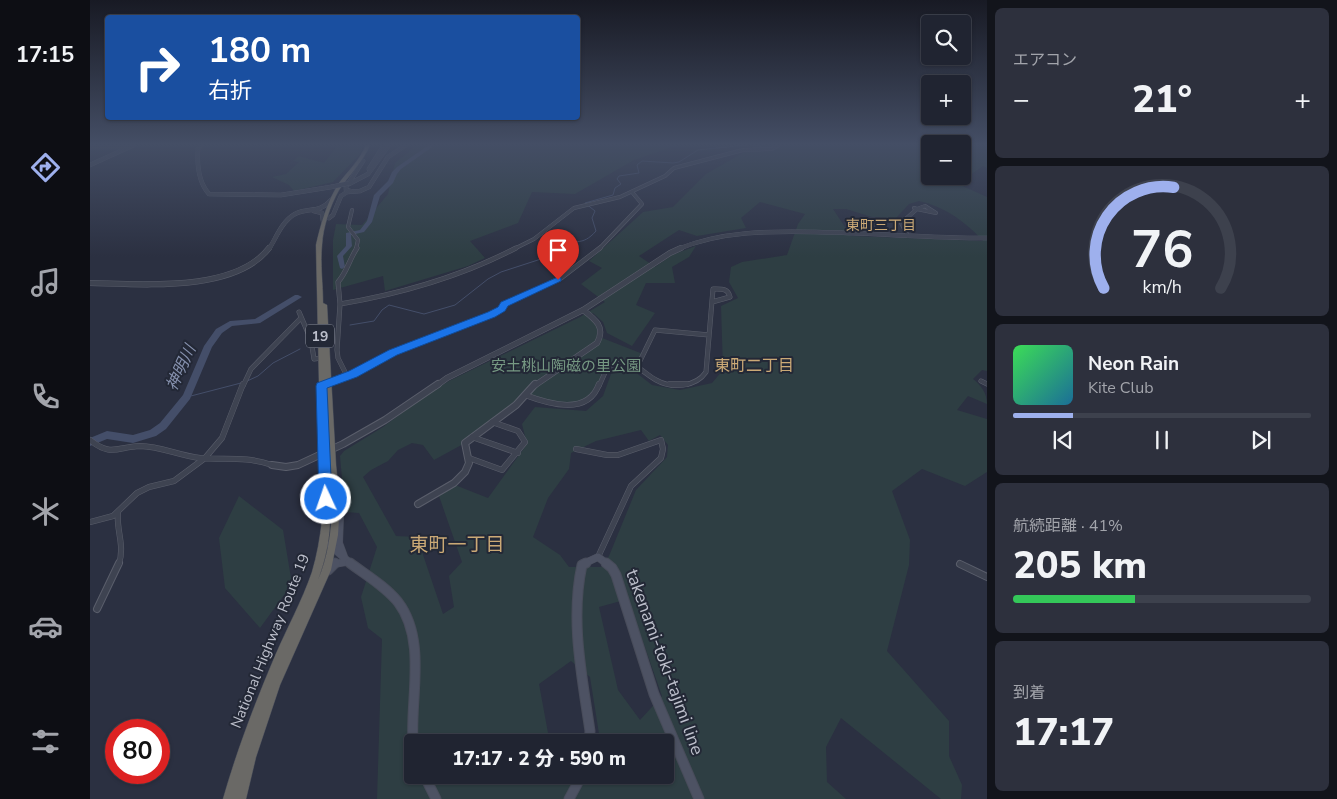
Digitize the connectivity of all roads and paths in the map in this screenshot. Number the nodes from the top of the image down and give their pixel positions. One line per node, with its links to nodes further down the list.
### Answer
1 (203, 182): 11 (street)
2 (339, 182): 11 (highway, National Highway Route 19 / 19)
3 (347, 182): 16 (highway, National Highway Route 19 / 19)
4 (348, 182): 7 (street)
5 (353, 182): 10 (street)
6 (353, 182): 10 (street)
7 (370, 182)
8 (372, 182): 16 (street)
9 (652, 182): 12 (street)
10 (350, 184): 11 (street, bridge)
11 (334, 188): 15 (street); 16 (highway, National Highway Route 19 / 19)
12 (632, 192): 21 (street); 28 (street)
13 (914, 208): 13 (street); 17 (street)
14 (352, 210): 21 (street)
15 (309, 211): 16 (street); 19 (street)
16 (326, 220): 26 (highway, National Highway Route 19 / 19); 31 (highway, National Highway Route 19 / 19)
17 (908, 236): 18 (street); 22 (street)
18 (987, 238)
19 (90, 283)
20 (712, 302): 20 (street); 25 (street)
21 (340, 304): 28 (street)
22 (583, 310): 32 (street); 36 (street)
23 (299, 312): 24 (street)
24 (300, 319): 26 (street); 40 (street)
25 (709, 336): 27 (street); 27 (street)
26 (321, 358): 31 (highway, National Highway Route 19 / 19)
27 (637, 367): 32 (street)
28 (348, 376): 31 (street)
29 (981, 381): 30 (street)
30 (987, 384)
31 (325, 385): 36 (highway, National Highway Route 19 / 19); 39 (highway, National Highway Route 19 / 19)
32 (525, 395): 33 (street)
33 (492, 422): 34 (street); 38 (street)
34 (471, 437): 38 (street); 41 (street)
35 (90, 440): 40 (street)
36 (331, 449): 39 (street); 43 (highway, National Highway Route 19 / 19)
37 (576, 450): 49 (street)
38 (518, 453): 41 (street)
39 (323, 454): 42 (street); 47 (highway, National Highway Route 19 / 19)
40 (205, 458): 42 (street); 45 (street)
41 (469, 458): 44 (street)
42 (272, 466)
43 (336, 503): 48 (highway, National Highway Route 19 / 19); 50 (main road)
44 (418, 504)
45 (118, 512): 46 (street); 54 (street)
46 (90, 522)
47 (325, 539): 48 (main road); 59 (highway, National Highway Route 19 / 19)
48 (332, 547): 50 (main road); 52 (highway, National Highway Route 19 / 19)
49 (598, 558): 56 (main road); 63 (main road, takenami-toki-tajimi line)
50 (346, 562): 52 (main road); 55 (main road)
51 (960, 564): 53 (street)
52 (327, 570): 60 (highway, National Highway Route 19 / 19)
53 (987, 577)
54 (97, 609)
55 (412, 734)
56 (590, 734)
57 (428, 784): 61 (main road)
58 (577, 784): 62 (main road)
59 (229, 799)
60 (240, 799)
61 (436, 799)
62 (569, 799)
63 (699, 799)

